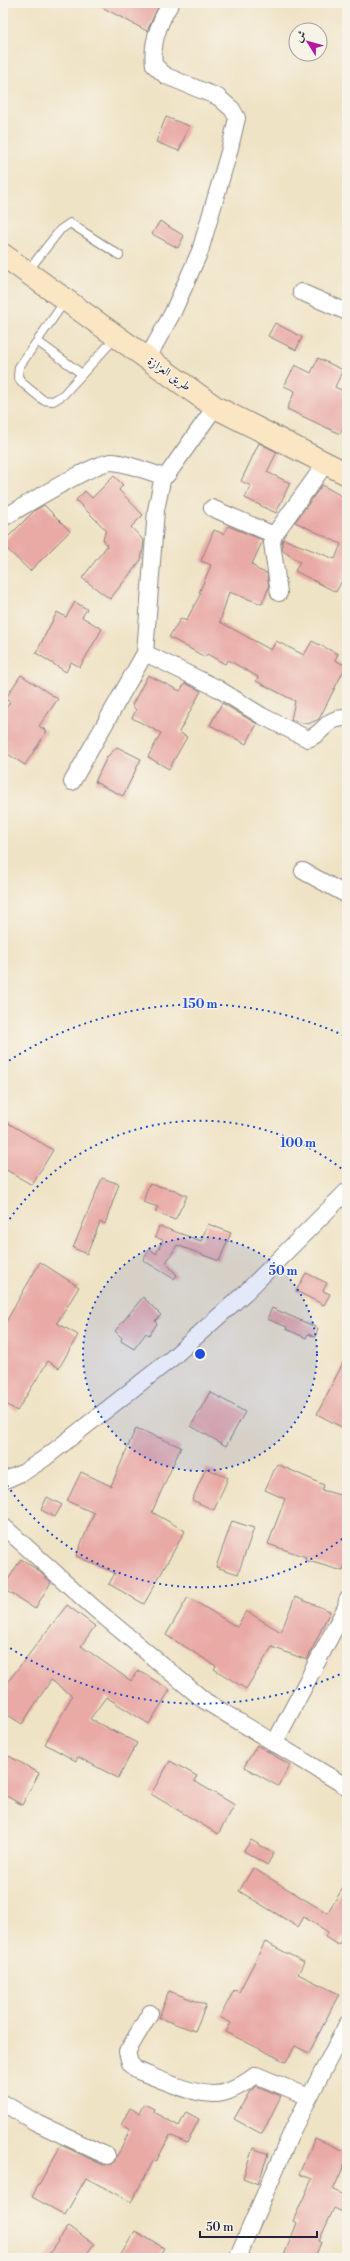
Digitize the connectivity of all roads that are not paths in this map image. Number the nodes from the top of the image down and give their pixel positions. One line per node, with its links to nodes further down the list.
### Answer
1 (171, 3): 10 (street)
2 (3, 255): 4 (street, طريق العزازة)
3 (119, 255): 4 (lane)
4 (27, 272): 6 (street, طريق العزازة)
5 (301, 292): 7 (street)
6 (65, 300): 8 (street, طريق العزازة); 9 (lane)
7 (347, 312)
8 (116, 337): 10 (street, طريق العزازة); 11 (lane)
9 (37, 341): 11 (lane); 11 (lane)
10 (147, 359): 12 (street, طريق العزازة)
11 (82, 374)
12 (216, 407): 13 (street, طريق العزازة); 15 (street)
13 (326, 463): 14 (street, طريق العزازة); 18 (street)
14 (347, 474)
15 (163, 476): 17 (street); 20 (street)
16 (212, 508): 18 (street)
17 (3, 518)
18 (274, 535): 19 (street)
19 (279, 593)
20 (145, 653): 21 (street); 22 (street)
21 (347, 718)
22 (72, 782)
23 (303, 872): 24 (street)
24 (347, 895)
25 (347, 1192): 26 (street)
26 (3, 1481)
27 (3, 1526): 29 (street)
28 (347, 1600): 29 (street)
29 (274, 1744): 30 (street)
30 (347, 1787)
31 (150, 2013): 33 (street)
32 (347, 2024): 33 (street)
33 (308, 2097): 36 (street)
34 (3, 2103): 35 (street)
35 (107, 2156)
36 (237, 2258)

